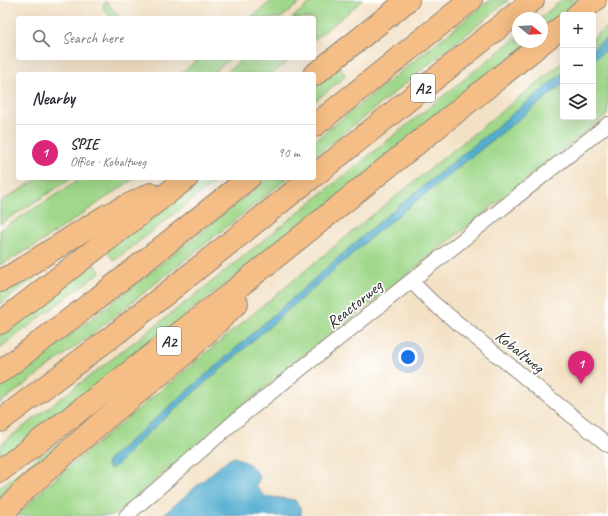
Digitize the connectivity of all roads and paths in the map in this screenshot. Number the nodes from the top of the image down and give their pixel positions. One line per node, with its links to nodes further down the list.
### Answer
1 (408, 0): 7 (highway)
2 (471, 0): 8 (highway, A2)
3 (533, 0): 10 (highway, A2)
4 (595, 0): 5 (highway)
5 (581, 12)
6 (560, 28): 15 (highway, A2)
7 (316, 73)
8 (316, 124)
9 (608, 124): 17 (street, Reactorweg)
10 (316, 174)
11 (182, 180): 16 (highway)
12 (183, 180): 18 (highway)
13 (246, 180): 19 (highway)
14 (308, 180): 20 (highway, A2)
15 (336, 208): 22 (highway, A2); 23 (highway, A2)
16 (0, 281)
17 (411, 281): 21 (street, Kobaltweg); 24 (street, Reactorweg)
18 (0, 323)
19 (0, 372)
20 (0, 421)
21 (608, 445)
22 (0, 471)
23 (1, 516)
24 (126, 516)

